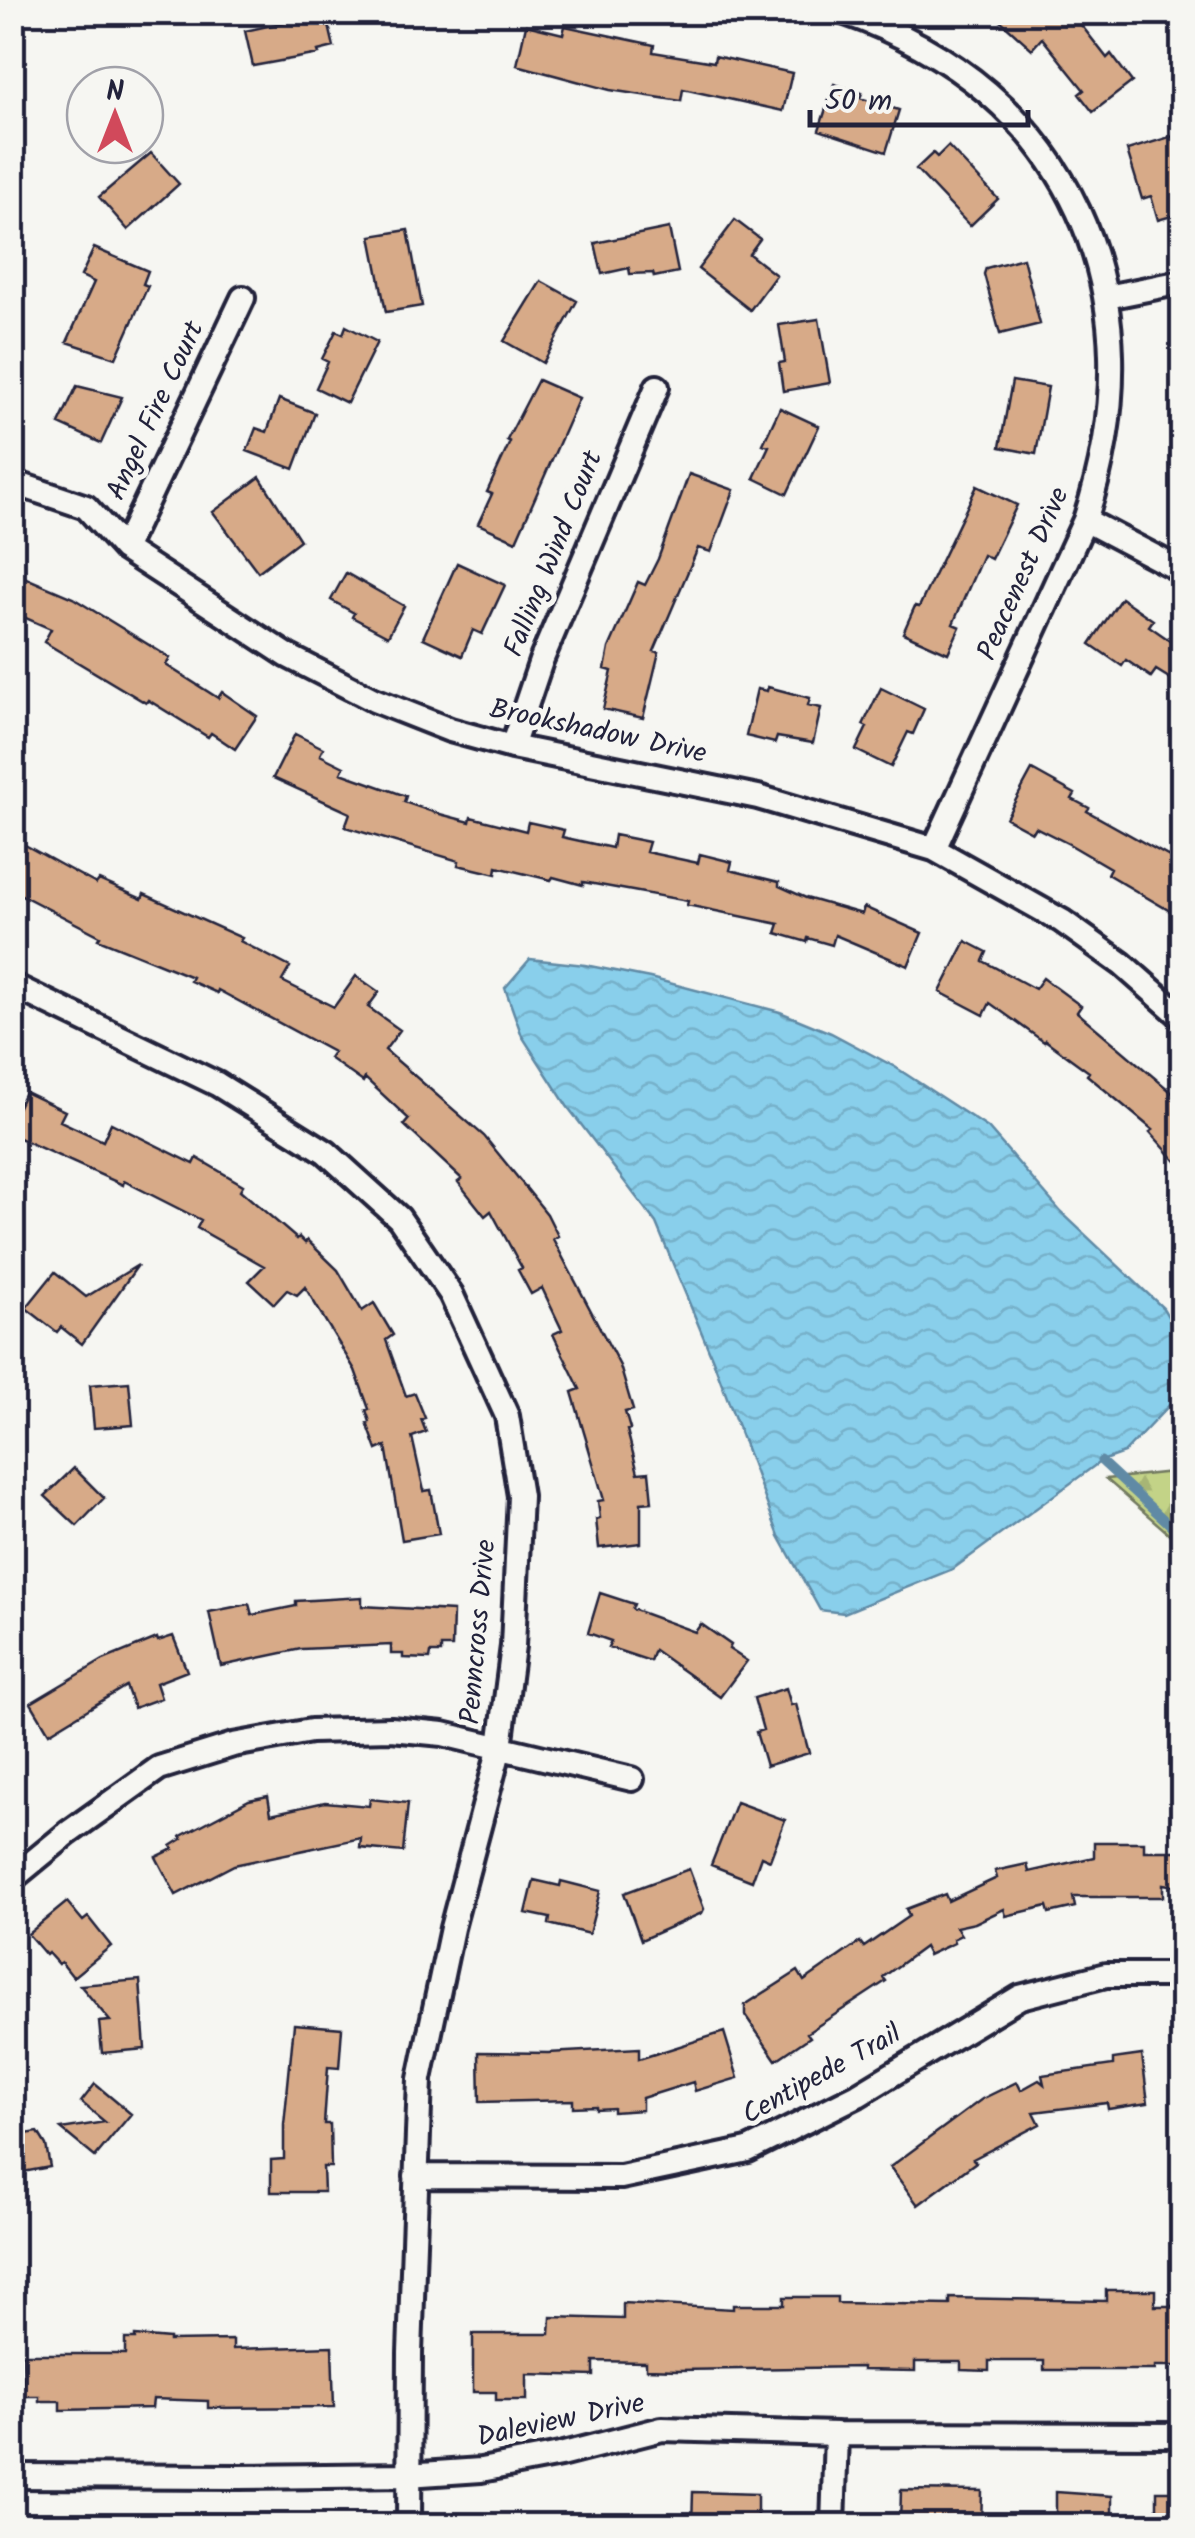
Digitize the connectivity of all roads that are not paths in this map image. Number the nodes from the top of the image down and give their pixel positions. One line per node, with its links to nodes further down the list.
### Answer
1 (844, 12): 3 (street, Peacenest Drive)
2 (1182, 282): 3 (street)
3 (1107, 297): 7 (street, Peacenest Drive)
4 (242, 298): 8 (street, Angel Fire Court)
5 (657, 387): 10 (street, Falling Wind Court)
6 (12, 482): 8 (street, Brookshadow Drive)
7 (1084, 520): 9 (street); 11 (street, Peacenest Drive)
8 (124, 549): 10 (street, Brookshadow Drive)
9 (1182, 571)
10 (512, 747): 11 (street, Brookshadow Drive)
11 (934, 849): 13 (street, Brookshadow Drive)
12 (12, 984): 14 (street, Penncross Drive)
13 (1182, 1017)
14 (500, 1747): 15 (street); 16 (street); 18 (street, Penncross Drive)
15 (632, 1779)
16 (12, 1879)
17 (1182, 1975): 18 (street, Centipede Trail)
18 (416, 2176): 21 (street, Penncross Drive)
19 (836, 2434): 20 (street, Daleview Drive); 21 (street, Daleview Drive); 24 (street)
20 (1182, 2434)
21 (408, 2475): 22 (street, Daleview Drive); 23 (street, Penncross Drive)
22 (12, 2476)
23 (408, 2526)
24 (833, 2526)

